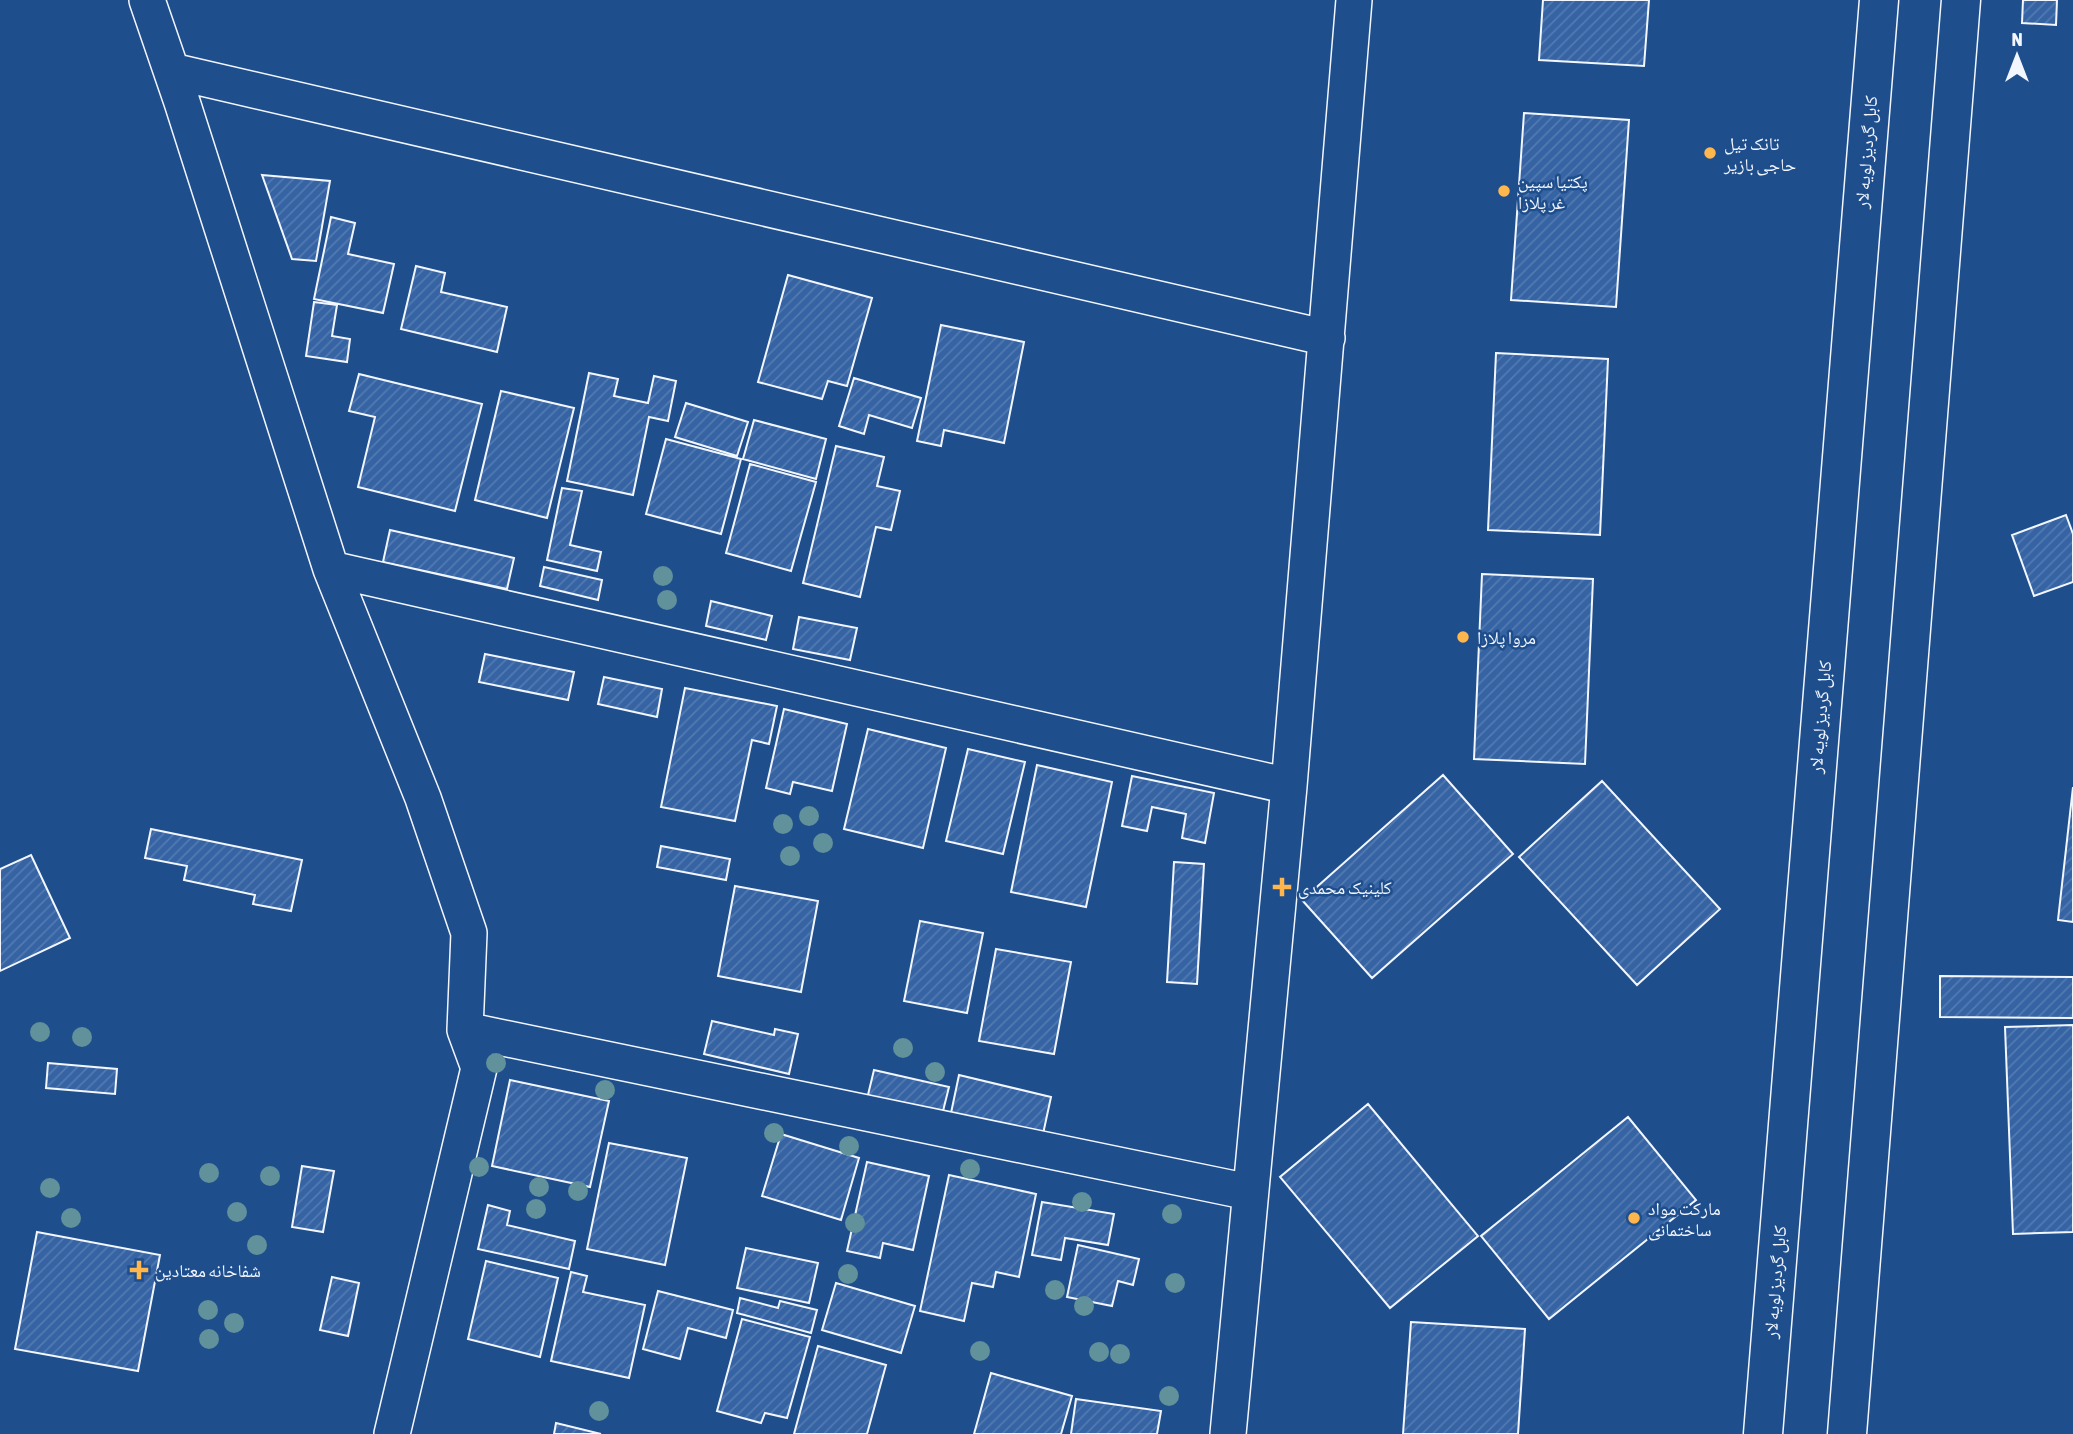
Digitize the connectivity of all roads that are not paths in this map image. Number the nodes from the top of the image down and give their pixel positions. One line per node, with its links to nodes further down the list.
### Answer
1 (147, 0): 5 (street)
2 (1354, 0): 6 (street)
3 (1879, 0): 13 (highway, کابل گردیز لویه لار)
4 (1961, 0): 14 (highway)
5 (172, 71): 6 (street); 7 (street)
6 (1327, 338): 8 (street)
7 (331, 569): 8 (street); 9 (street)
8 (1289, 786): 10 (street)
9 (465, 1030): 10 (street); 11 (street)
10 (1249, 1192): 12 (street)
11 (392, 1434)
12 (1228, 1434)
13 (1763, 1434)
14 (1847, 1434)

